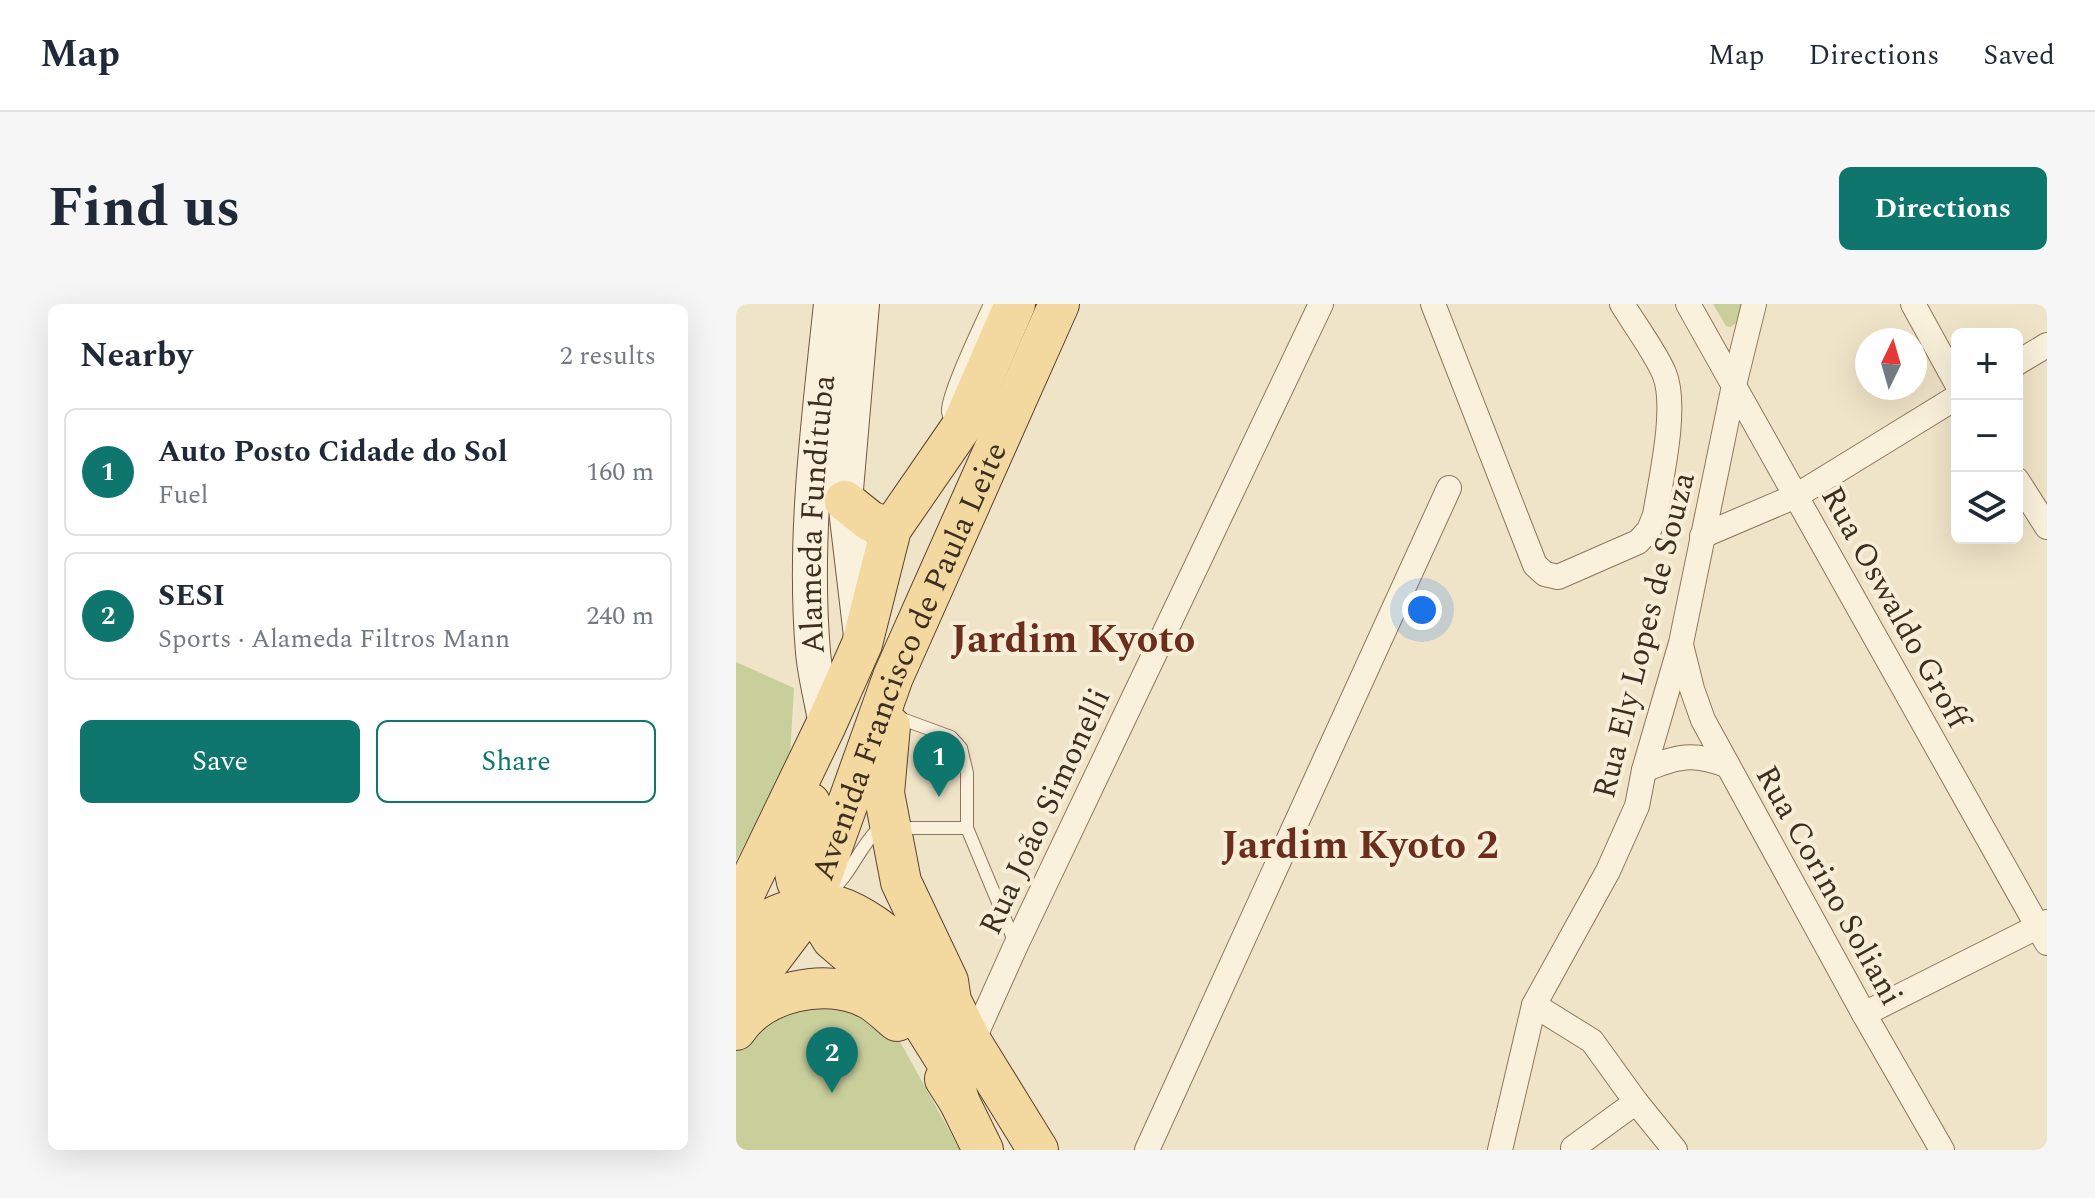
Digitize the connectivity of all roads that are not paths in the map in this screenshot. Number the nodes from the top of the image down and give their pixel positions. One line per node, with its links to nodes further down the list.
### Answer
1 (831, 304): 28 (main road, Alameda Fundituba)
2 (862, 304): 21 (main road, Alameda Fundituba)
3 (990, 304): 17 (lane)
4 (1015, 304): 17 (main road, Avenida Francisco de Paula Leite)
5 (1321, 304): 36 (street, Rua João Simonelli)
6 (1433, 304): 7 (street)
7 (1622, 304)
8 (1688, 304): 15 (street, Rua Oswaldo Groff)
9 (1754, 304): 15 (street, Rua Ely Lopes de Souza)
10 (1913, 304): 14 (street)
11 (1050, 307): 27 (main road, Avenida Francisco de Paula Leite)
12 (2047, 345): 13 (street)
13 (2023, 359)
14 (1951, 373)
15 (1734, 385): 20 (street, Rua Oswaldo Groff); 24 (street, Rua Ely Lopes de Souza)
16 (1952, 400): 20 (street)
17 (962, 426): 23 (main road, Avenida Francisco de Paula Leite)
18 (1449, 488): 49 (street)
19 (2023, 489): 22 (street)
20 (1796, 496): 24 (street); 35 (street, Rua Oswaldo Groff)
21 (845, 501): 23 (main road); 26 (main road, Alameda Fundituba)
22 (2047, 527)
23 (891, 529): 26 (main road, Avenida Francisco de Paula Leite)
24 (1702, 536): 25 (street, Rua Ely Lopes de Souza)
25 (1681, 643): 29 (street, Rua Corino Soliani); 30 (street, Rua Ely Lopes de Souza)
26 (862, 644): 28 (main road, Avenida Francisco de Paula Leite)
27 (892, 696): 31 (main road); 32 (lane); 33 (main road, Avenida Francisco de Paula Leite)
28 (826, 725): 33 (main road); 34 (main road, Avenida Francisco de Paula Leite)
29 (1728, 766): 30 (street); 41 (street, Rua Corino Soliani)
30 (1644, 770): 40 (street, Rua Ely Lopes de Souza)
31 (889, 827): 32 (lane); 33 (lane); 38 (main road)
32 (967, 828): 36 (lane)
33 (811, 906): 37 (main road); 38 (main road); 39 (main road, Avenida Francisco de Paula Leite); 44 (main road)
34 (736, 911)
35 (2044, 931): 41 (street)
36 (1016, 945): 43 (street, Rua João Simonelli)
37 (736, 957)
38 (951, 1001): 43 (main road)
39 (736, 1005)
40 (1534, 1005): 45 (street); 50 (street, Rua Ely Lopes de Souza)
41 (1864, 1014): 52 (street, Rua Corino Soliani)
42 (736, 1030): 44 (main road)
43 (972, 1043): 48 (main road)
44 (959, 1101): 47 (main road)
45 (1636, 1102): 46 (street); 51 (street)
46 (1573, 1148)
47 (983, 1150)
48 (1038, 1150)
49 (1147, 1150)
50 (1500, 1150)
51 (1675, 1150)
52 (1942, 1150)

